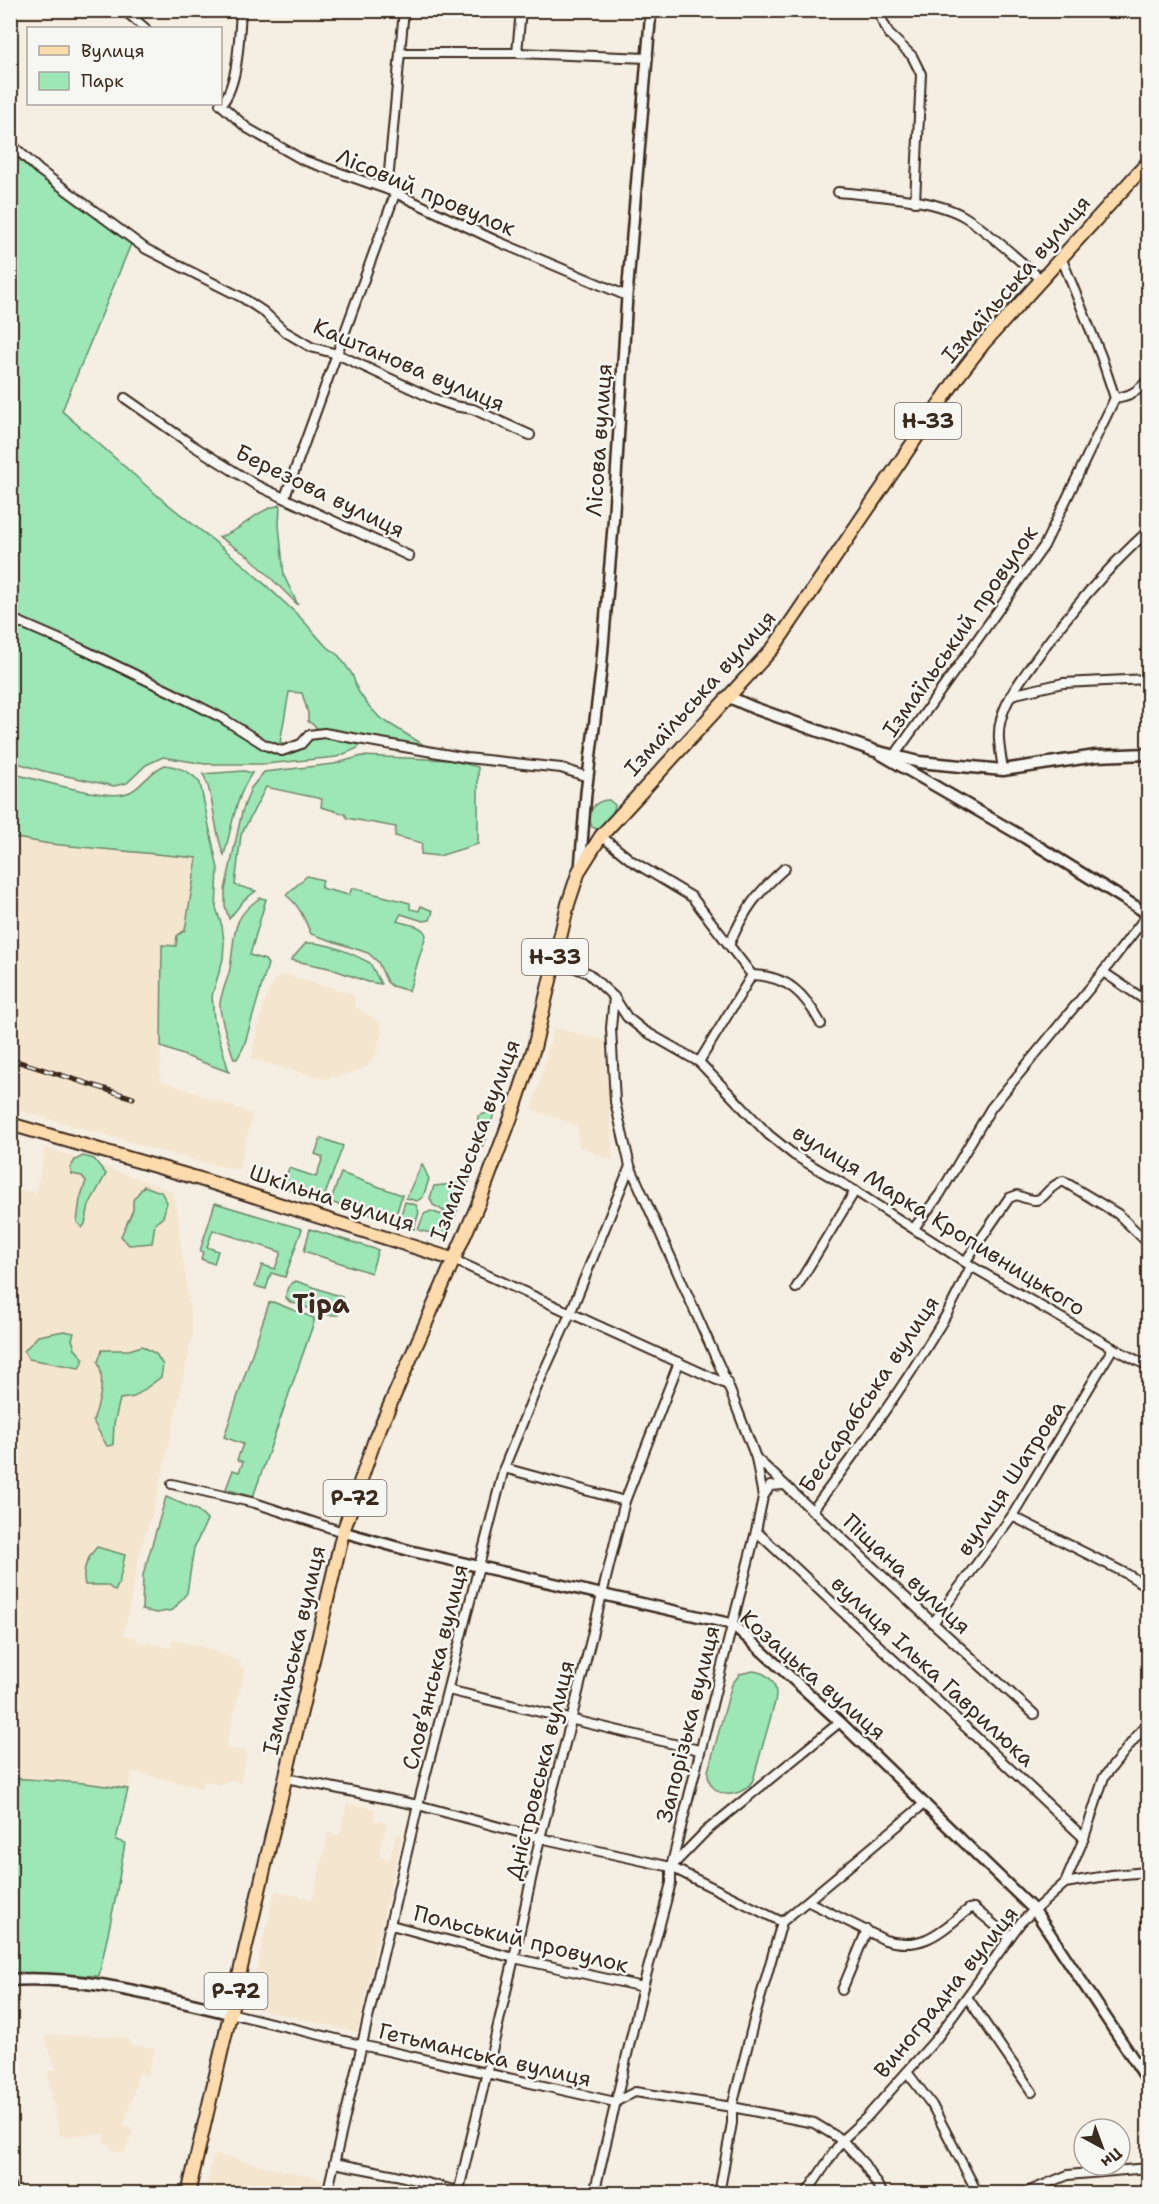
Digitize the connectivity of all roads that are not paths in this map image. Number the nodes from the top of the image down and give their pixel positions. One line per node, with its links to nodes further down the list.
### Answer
1 (124, 10): 7 (street)
2 (241, 10): 11 (street)
3 (404, 10): 8 (street)
4 (521, 10): 9 (street)
5 (651, 10): 10 (street, Лісова вулиця)
6 (877, 10): 17 (street)
7 (144, 27)
8 (401, 53): 9 (street); 15 (street)
9 (517, 53): 10 (street)
10 (648, 58): 20 (street, Лісова вулиця)
11 (222, 103)
12 (222, 105): 15 (street, Лісовий провулок)
13 (10, 143): 21 (street, Каштанова вулиця)
14 (1149, 162): 18 (main road, Ізмаїльська вулиця / Н-33)
15 (392, 192): 20 (street, Лісовий провулок); 21 (street)
16 (838, 192): 17 (street)
17 (915, 201): 19 (street)
18 (1061, 257): 19 (main road, Ізмаїльська вулиця / Н-33); 24 (street)
19 (1041, 279): 32 (main road, Ізмаїльська вулиця / Н-33)
20 (627, 296): 37 (street, Лісова вулиця)
21 (337, 354): 25 (street, Каштанова вулиця); 26 (street)
22 (1149, 381): 24 (street)
23 (125, 398): 26 (street, Березова вулиця)
24 (1115, 398): 35 (street, Ізмаїльський провулок)
25 (530, 435)
26 (285, 497): 28 (street, Березова вулиця)
27 (1149, 531): 31 (street)
28 (409, 556)
29 (10, 618): 37 (street)
30 (1149, 679): 31 (street)
31 (1011, 694): 36 (street)
32 (729, 697): 33 (main road); 38 (main road, Ізмаїльська вулиця / Н-33)
33 (875, 751): 35 (main road); 41 (street)
34 (1149, 754): 36 (main road)
35 (894, 756): 36 (main road)
36 (1003, 770)
37 (588, 777): 40 (street, Лісова вулиця)
38 (601, 836): 40 (main road, Ізмаїльська вулиця / Н-33); 42 (street)
39 (785, 868): 42 (street)
40 (579, 871): 43 (main road, Ізмаїльська вулиця / Н-33)
41 (1148, 914): 44 (street)
42 (729, 945): 45 (street)
43 (555, 960): 46 (street, вулиця Марка Кропивницького); 55 (main road, Ізмаїльська вулиця / Н-33)
44 (1103, 972): 47 (street); 53 (street)
45 (752, 975): 48 (street); 49 (street)
46 (614, 997): 49 (street, вулиця Марка Кропивницького); 51 (street, Запорізька вулиця)
47 (1149, 1002)
48 (821, 1024)
49 (699, 1062): 52 (street, вулиця Марка Кропивницького)
50 (10, 1124): 55 (main road, Шкільна вулиця)
51 (630, 1166): 58 (street, Словʼянська вулиця); 62 (street, Запорізька вулиця)
52 (855, 1191): 53 (street, вулиця Марка Кропивницького); 57 (street)
53 (914, 1228): 56 (street, вулиця Марка Кропивницького)
54 (1149, 1243): 56 (street, Бессарабська вулиця)
55 (452, 1259): 58 (street, Шкільна вулиця); 72 (main road, Ізмаїльська вулиця / Р-72)
56 (968, 1264): 59 (street, вулиця Марка Кропивницького); 69 (street, Бессарабська вулиця)
57 (796, 1288)
58 (570, 1314): 60 (street, Шкільна вулиця); 64 (street, Словʼянська вулиця)
59 (1113, 1348): 61 (street, вулиця Марка Кропивницького); 70 (street, вулиця Шатрова)
60 (679, 1362): 62 (street, Шкільна вулиця); 68 (street, Дністровська вулиця)
61 (1149, 1366)
62 (728, 1385): 63 (street, Запорізька вулиця)
63 (756, 1458): 66 (street, Піщана вулиця); 67 (street, Запорізька вулиця)
64 (504, 1468): 68 (street); 73 (street, Словʼянська вулиця)
65 (172, 1484): 72 (street, Козацька вулиця)
66 (784, 1485): 67 (street); 69 (street, Піщана вулиця)
67 (763, 1497): 71 (street, Запорізька вулиця)
68 (625, 1501): 75 (street, Дністровська вулиця)
69 (813, 1511): 76 (street, Піщана вулиця)
70 (1012, 1516): 74 (street); 76 (street, вулиця Шатрова)
71 (756, 1531): 77 (street, Запорізька вулиця); 88 (street, вулиця Ілька Гаврилюка)
72 (343, 1532): 73 (street, Козацька вулиця); 84 (main road, Ізмаїльська вулиця / Р-72)
73 (479, 1567): 75 (street, Козацька вулиця); 78 (street, Словʼянська вулиця)
74 (1149, 1587)
75 (603, 1593): 77 (street, Козацька вулиця); 80 (street, Дністровська вулиця)
76 (933, 1623): 79 (street, Піщана вулиця)
77 (732, 1624): 81 (street, Козацька вулиця); 83 (street, Запорізька вулиця)
78 (448, 1690): 80 (street); 86 (street, Словʼянська вулиця)
79 (1034, 1714)
80 (571, 1721): 83 (street); 87 (street, Дністровська вулиця)
81 (840, 1722): 85 (street, Козацька вулиця); 89 (street)
82 (1149, 1722): 88 (street)
83 (699, 1750): 89 (street, Запорізька вулиця)
84 (286, 1778): 86 (street); 103 (main road, Ізмаїльська вулиця / Р-72)
85 (925, 1803): 92 (street); 93 (street, Козацька вулиця)
86 (418, 1805): 87 (street); 95 (street, Словʼянська вулиця)
87 (540, 1838): 89 (street); 98 (street, Дністровська вулиця)
88 (1084, 1838): 91 (street)
89 (671, 1867): 94 (street); 100 (street, Запорізька вулиця)
90 (1149, 1872): 91 (street)
91 (1065, 1883): 93 (street, Виноградна вулиця)
92 (808, 1902): 94 (street); 96 (street)
93 (1035, 1911): 97 (street, Виноградна вулиця); 107 (street, Козацька вулиця)
94 (782, 1922): 110 (street)
95 (391, 1925): 98 (street, Польський провулок); 104 (street, Словʼянська вулиця)
96 (867, 1930): 97 (street); 101 (street)
97 (1009, 1937): 102 (street, Виноградна вулиця)
98 (514, 1958): 100 (street, Польський провулок); 106 (street, Дністровська вулиця)
99 (10, 1980): 103 (main road)
100 (643, 1987): 109 (street, Запорізька вулиця)
101 (842, 1990)
102 (967, 1997): 105 (street, Виноградна вулиця); 108 (street)
103 (231, 2013): 104 (street, Гетьманська вулиця); 117 (main road, Ізмаїльська вулиця / Р-72)
104 (361, 2045): 106 (street, Гетьманська вулиця); 112 (street, Словʼянська вулиця)
105 (907, 2072): 111 (street, Виноградна вулиця); 124 (street)
106 (486, 2074): 109 (street, Гетьманська вулиця); 115 (street, Дністровська вулиця)
107 (1149, 2081)
108 (1032, 2092)
109 (615, 2102): 110 (street, Гетьманська вулиця); 120 (street, Запорізька вулиця)
110 (732, 2107): 111 (street, Гетьманська вулиця); 121 (street)
111 (842, 2140): 122 (street, Виноградна вулиця); 123 (street, Гетьманська вулиця)
112 (334, 2163): 115 (street); 118 (street, Словʼянська вулиця)
113 (1149, 2168): 125 (street)
114 (10, 2185): 116 (street)
115 (458, 2192): 119 (street)
116 (12, 2193)
117 (188, 2193)
118 (327, 2193)
119 (469, 2193)
120 (594, 2193)
121 (719, 2193)
122 (806, 2193)
123 (884, 2193)
124 (978, 2193)
125 (1022, 2193)

